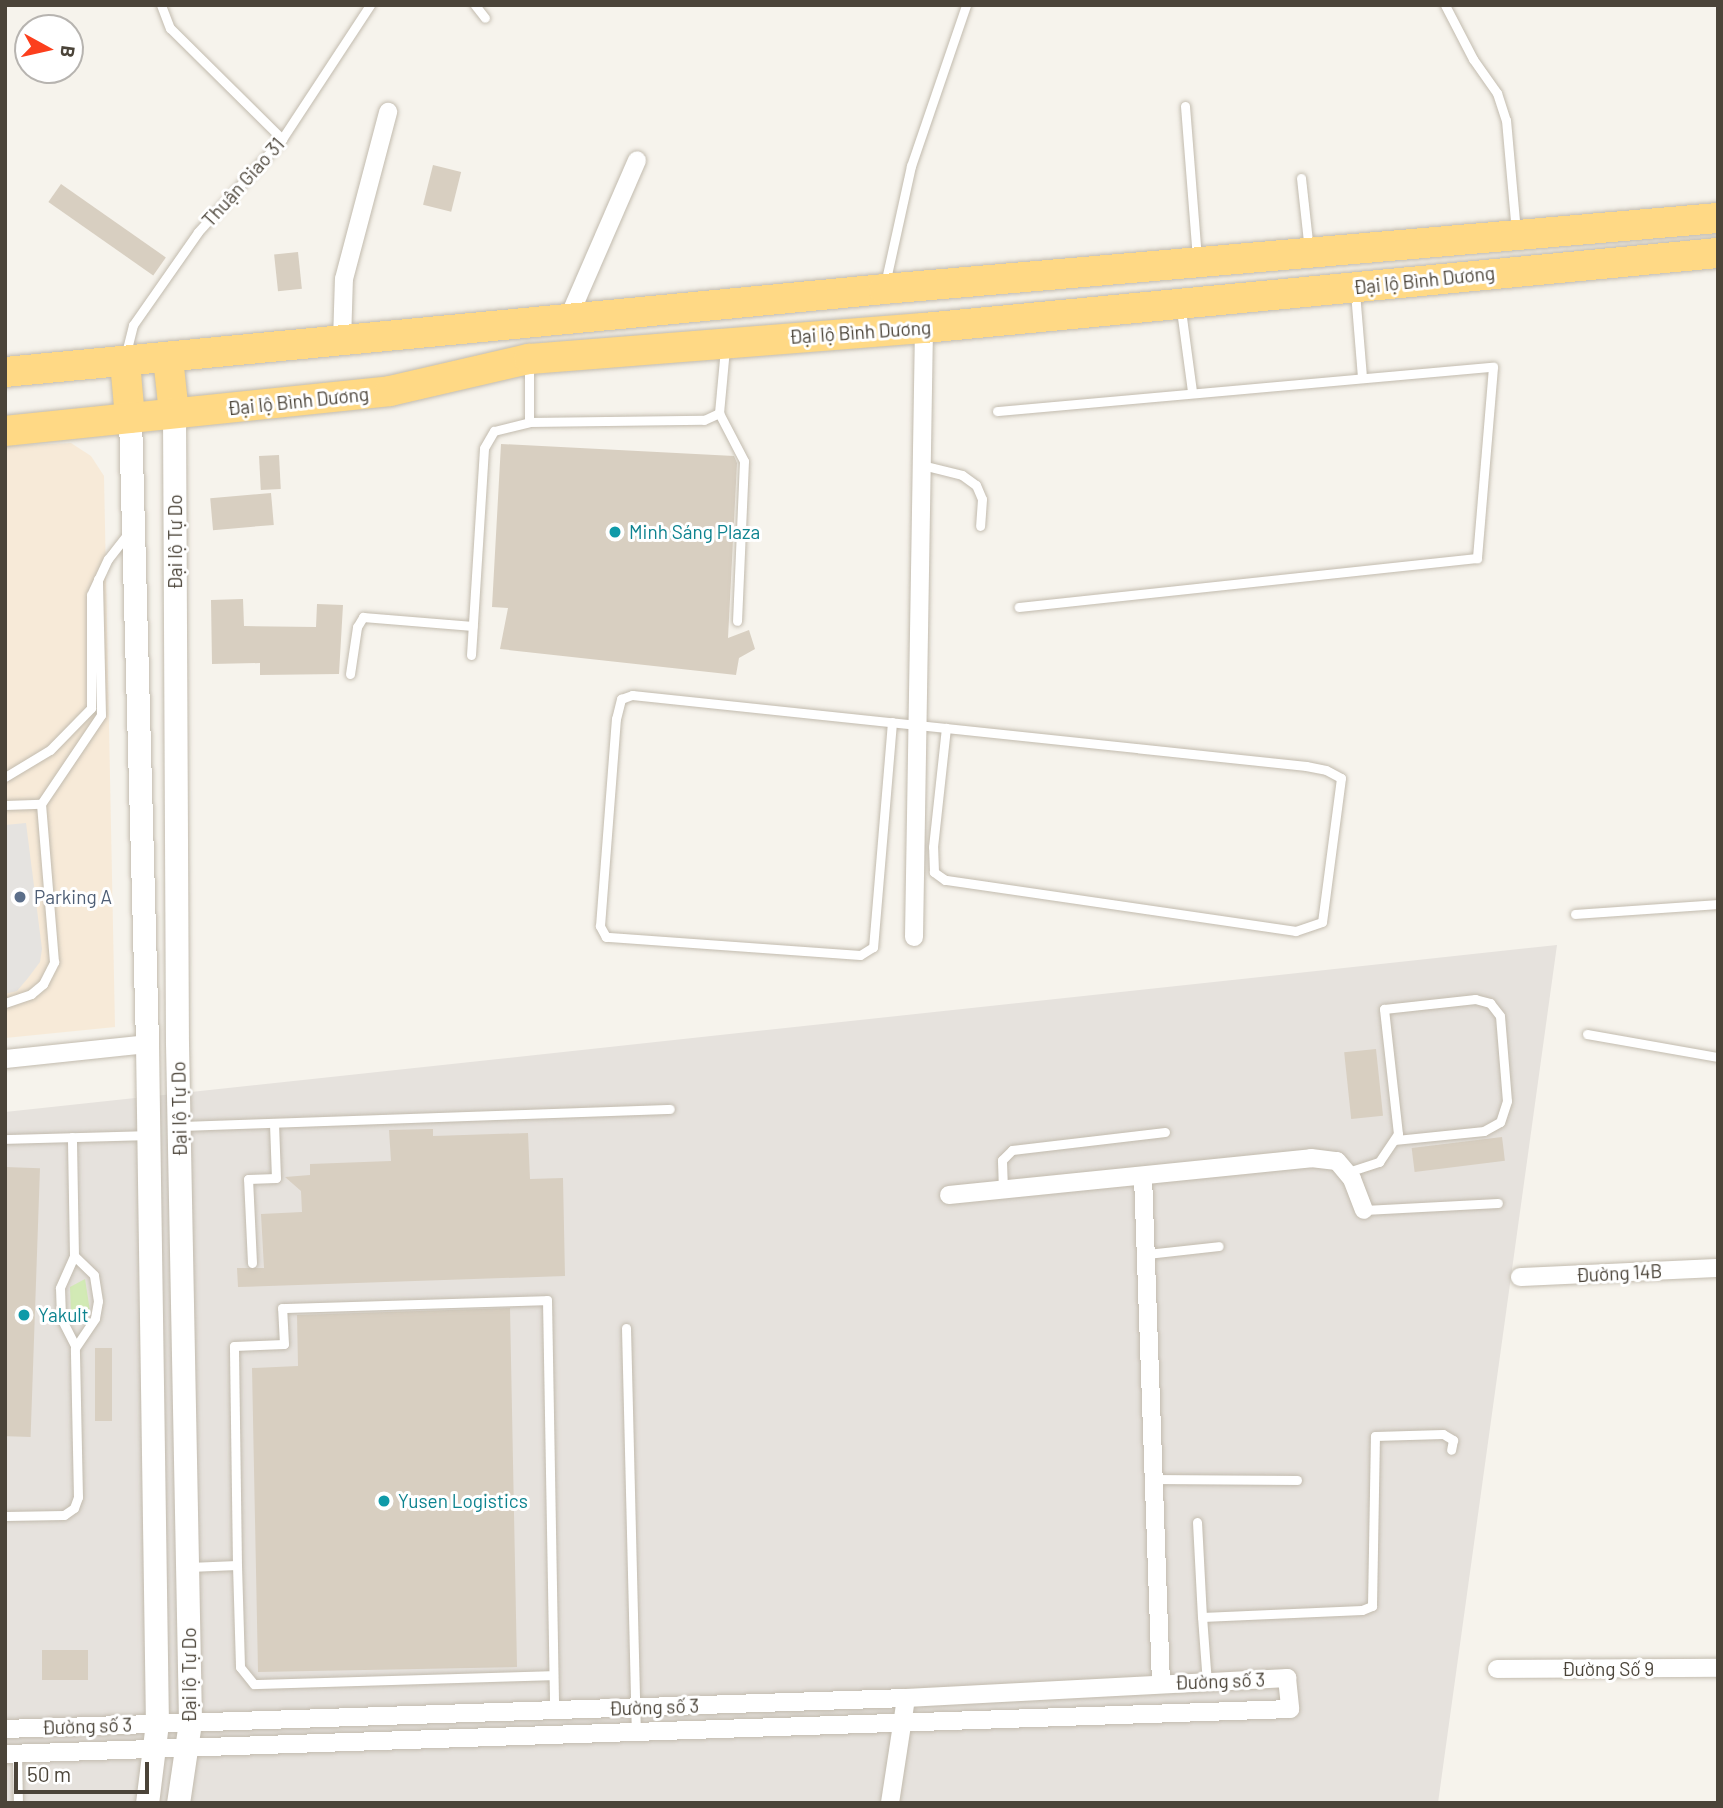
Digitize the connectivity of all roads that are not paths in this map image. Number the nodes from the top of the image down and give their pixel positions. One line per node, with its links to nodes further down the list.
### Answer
1 (161, 5): 9 (lane)
2 (370, 5): 9 (lane, Thuận Giao 31)
3 (475, 5): 6 (lane)
4 (965, 5): 18 (lane)
5 (1445, 5): 13 (lane)
6 (485, 18)
7 (1185, 106): 16 (lane)
8 (388, 112): 22 (street)
9 (282, 139): 26 (lane, Thuận Giao 31)
10 (637, 160): 20 (street)
11 (1301, 178): 15 (lane)
12 (1718, 218): 13 (highway, Đại lộ Bình Dương)
13 (1516, 235): 15 (highway, Đại lộ Bình Dương)
14 (1718, 253): 17 (highway, Đại lộ Bình Dương)
15 (1310, 254): 16 (highway, Đại lộ Bình Dương)
16 (1198, 264): 18 (highway, Đại lộ Bình Dương)
17 (1355, 286): 19 (highway, Đại lộ Bình Dương); 28 (lane)
18 (884, 289): 20 (highway, Đại lộ Bình Dương)
19 (1180, 302): 21 (highway, Đại lộ Bình Dương); 29 (lane)
20 (568, 319): 22 (highway, Đại lộ Bình Dương)
21 (924, 328): 23 (highway, Đại lộ Bình Dương); 36 (street)
22 (342, 341): 24 (highway, Đại lộ Bình Dương)
23 (725, 342): 25 (highway, Đại lộ Bình Dương); 31 (lane)
24 (168, 358): 26 (highway, Đại lộ Bình Dương); 32 (highway)
25 (529, 359): 32 (highway, Đại lộ Bình Dương); 34 (lane)
26 (125, 362): 27 (highway, Đại lộ Bình Dương); 33 (highway)
27 (5, 372)
28 (1362, 377): 29 (lane); 40 (lane)
29 (1192, 391): 30 (lane)
30 (997, 411)
31 (719, 413): 34 (lane); 41 (lane)
32 (174, 414): 33 (highway, Đại lộ Bình Dương); 61 (street, Đại lộ Tự Do)
33 (130, 418): 35 (highway, Đại lộ Bình Dương); 38 (street, Đại lộ Tự Do)
34 (529, 422): 42 (lane)
35 (5, 430)
36 (922, 465): 37 (lane); 46 (street)
37 (980, 526)
38 (132, 527): 39 (lane); 56 (street, Đại lộ Tự Do)
39 (98, 579): 48 (lane); 49 (lane)
40 (1019, 607)
41 (737, 621)
42 (473, 626): 43 (lane); 44 (lane)
43 (471, 655)
44 (350, 674)
45 (892, 722): 45 (lane); 46 (lane)
46 (918, 725): 47 (lane); 53 (street)
47 (946, 728): 47 (lane)
48 (5, 777)
49 (41, 804): 50 (lane); 54 (lane)
50 (5, 805)
51 (1718, 904): 52 (lane)
52 (1575, 914)
53 (914, 937)
54 (5, 1003)
55 (1587, 1034): 57 (lane)
56 (147, 1044): 58 (street); 63 (street, Đại lộ Tự Do)
57 (1718, 1057)
58 (5, 1059)
59 (670, 1109): 60 (lane)
60 (274, 1124): 61 (lane); 76 (lane)
61 (179, 1126): 87 (street, Đại lộ Tự Do)
62 (1166, 1132): 69 (lane)
63 (149, 1135): 64 (lane); 98 (street, Đại lộ Tự Do)
64 (72, 1137): 65 (lane); 75 (lane)
65 (5, 1139)
66 (1396, 1140): 66 (lane); 67 (lane)
67 (1346, 1172): 68 (street); 72 (street)
68 (1143, 1176): 69 (street); 74 (street)
69 (1003, 1190): 70 (street)
70 (949, 1195)
71 (1499, 1203): 72 (lane)
72 (1364, 1210)
73 (1219, 1246): 74 (lane)
74 (1147, 1254): 82 (street)
75 (74, 1256): 80 (lane); 80 (lane)
76 (252, 1264)
77 (1718, 1268): 78 (street, Đường 14B)
78 (1520, 1277)
79 (625, 1328): 95 (lane)
80 (75, 1345): 84 (lane)
81 (1451, 1450): 88 (lane)
82 (1154, 1479): 83 (lane); 92 (street)
83 (1297, 1480)
84 (5, 1516)
85 (1197, 1522): 88 (lane)
86 (237, 1565): 87 (lane); 91 (lane); 91 (lane)
87 (189, 1567): 97 (street, Đại lộ Tự Do)
88 (1202, 1617): 93 (lane)
89 (1718, 1668): 90 (street, Đường Số 9)
90 (1497, 1669)
91 (553, 1675): 96 (lane)
92 (1161, 1682): 93 (street, Đường số 3); 94 (street, Đường số 3)
93 (1207, 1683): 99 (street, Đường số 3)
94 (906, 1698): 95 (street, Đường số 3); 99 (street)
95 (633, 1708): 96 (street, Đường số 3); 101 (lane)
96 (554, 1710): 97 (street, Đường số 3)
97 (190, 1722): 98 (street, Đường số 3); 103 (street, Đại lộ Tự Do)
98 (157, 1723): 100 (street, Đường số 3); 102 (street, Đại lộ Tự Do)
99 (902, 1726): 101 (street, Đường số 3); 108 (street)
100 (5, 1729)
101 (636, 1733): 103 (street, Đường số 3)
102 (155, 1747): 103 (street, Đường số 3); 104 (street, Đường số 3); 106 (street, Đại lộ Tự Do)
103 (186, 1748): 107 (street, Đại lộ Tự Do)
104 (11, 1754): 105 (lane)
105 (18, 1803)
106 (147, 1803)
107 (178, 1803)
108 (890, 1803)

